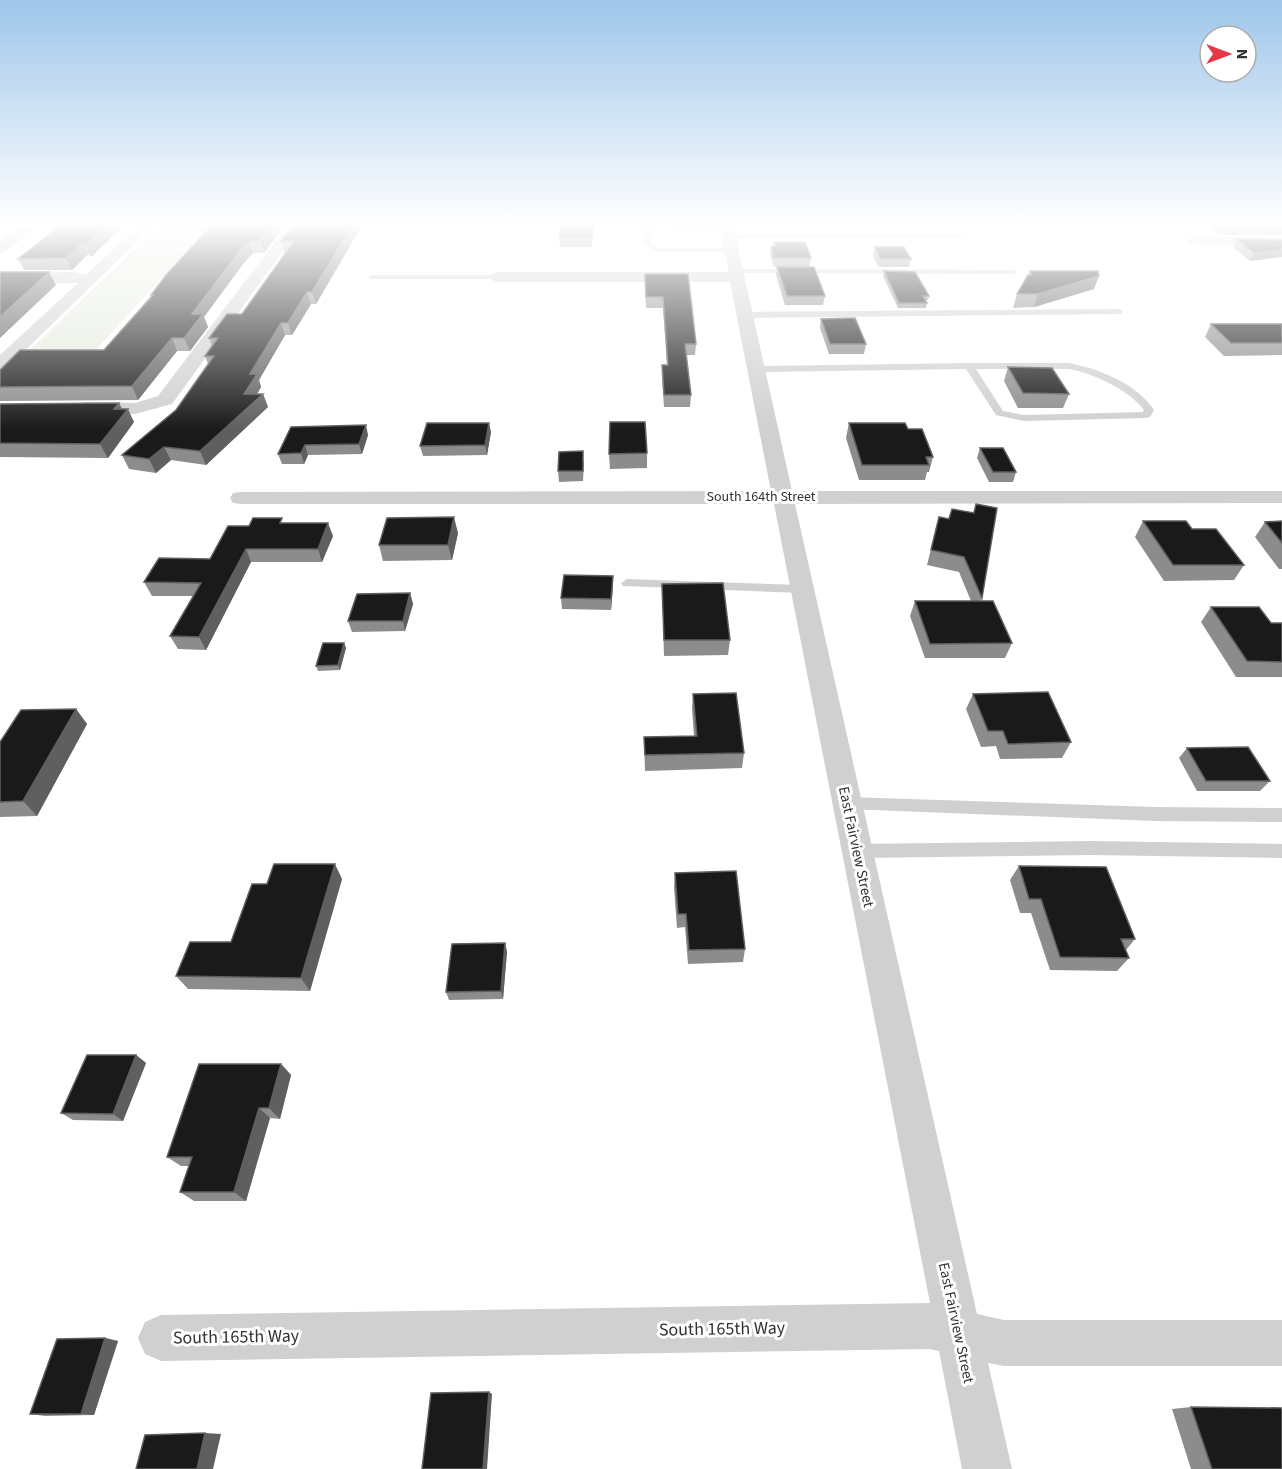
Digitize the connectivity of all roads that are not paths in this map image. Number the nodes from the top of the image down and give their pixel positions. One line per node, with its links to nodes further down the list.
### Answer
1 (75, 294): 6 (street)
2 (245, 294): 9 (street)
3 (741, 294): 5 (street, East Fairview Street)
4 (1119, 312): 5 (lane)
5 (745, 315): 8 (street, East Fairview Street)
6 (0, 365)
7 (969, 366): 7 (lane); 8 (lane)
8 (756, 369): 11 (street, East Fairview Street)
9 (69, 408)
10 (1282, 496): 11 (street, South 164th Street)
11 (783, 497): 12 (street, South 164th Street); 14 (street, East Fairview Street)
12 (241, 498)
13 (627, 583): 14 (lane)
14 (802, 589): 15 (street, East Fairview Street)
15 (847, 803): 16 (lane); 18 (street, East Fairview Street)
16 (1282, 815)
17 (1282, 851): 18 (lane)
18 (857, 852): 19 (street, East Fairview Street)
19 (958, 1332): 20 (street, South 165th Way); 21 (street, South 165th Way); 22 (street, East Fairview Street)
20 (161, 1338)
21 (1282, 1343)
22 (987, 1469)

